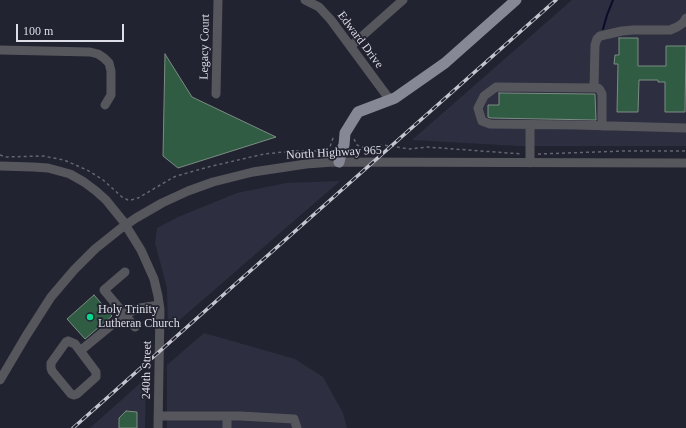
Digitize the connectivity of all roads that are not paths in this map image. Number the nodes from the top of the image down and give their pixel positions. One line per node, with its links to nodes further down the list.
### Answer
1 (218, 0): 9 (street, Legacy Court)
2 (305, 0): 6 (street, Edward Drive)
3 (403, 0): 6 (street)
4 (516, 0): 10 (main road)
5 (686, 18): 8 (street)
6 (350, 46): 10 (street, Edward Drive)
7 (0, 50): 11 (street)
8 (594, 87): 12 (street); 13 (street)
9 (216, 94)
10 (390, 100): 15 (main road)
11 (105, 105)
12 (530, 125): 13 (street); 16 (street)
13 (602, 126): 14 (street)
14 (686, 128)
15 (339, 162): 16 (street, North Highway 965); 19 (street, North Highway 965)
16 (530, 162): 17 (street, North Highway 965)
17 (686, 163)
18 (0, 166): 19 (street, 240th Street)
19 (126, 225): 21 (street, 240th Street); 25 (street, North Highway 965)
20 (125, 272): 22 (street)
21 (159, 305): 22 (street); 26 (street, 240th Street)
22 (125, 314): 23 (street); 24 (street)
23 (136, 327)
24 (80, 351): 24 (street)
25 (0, 380)
26 (158, 416): 27 (street); 28 (street, 240th Street)
27 (227, 416): 29 (street); 30 (street)
28 (158, 428)
29 (227, 428)
30 (297, 428)

